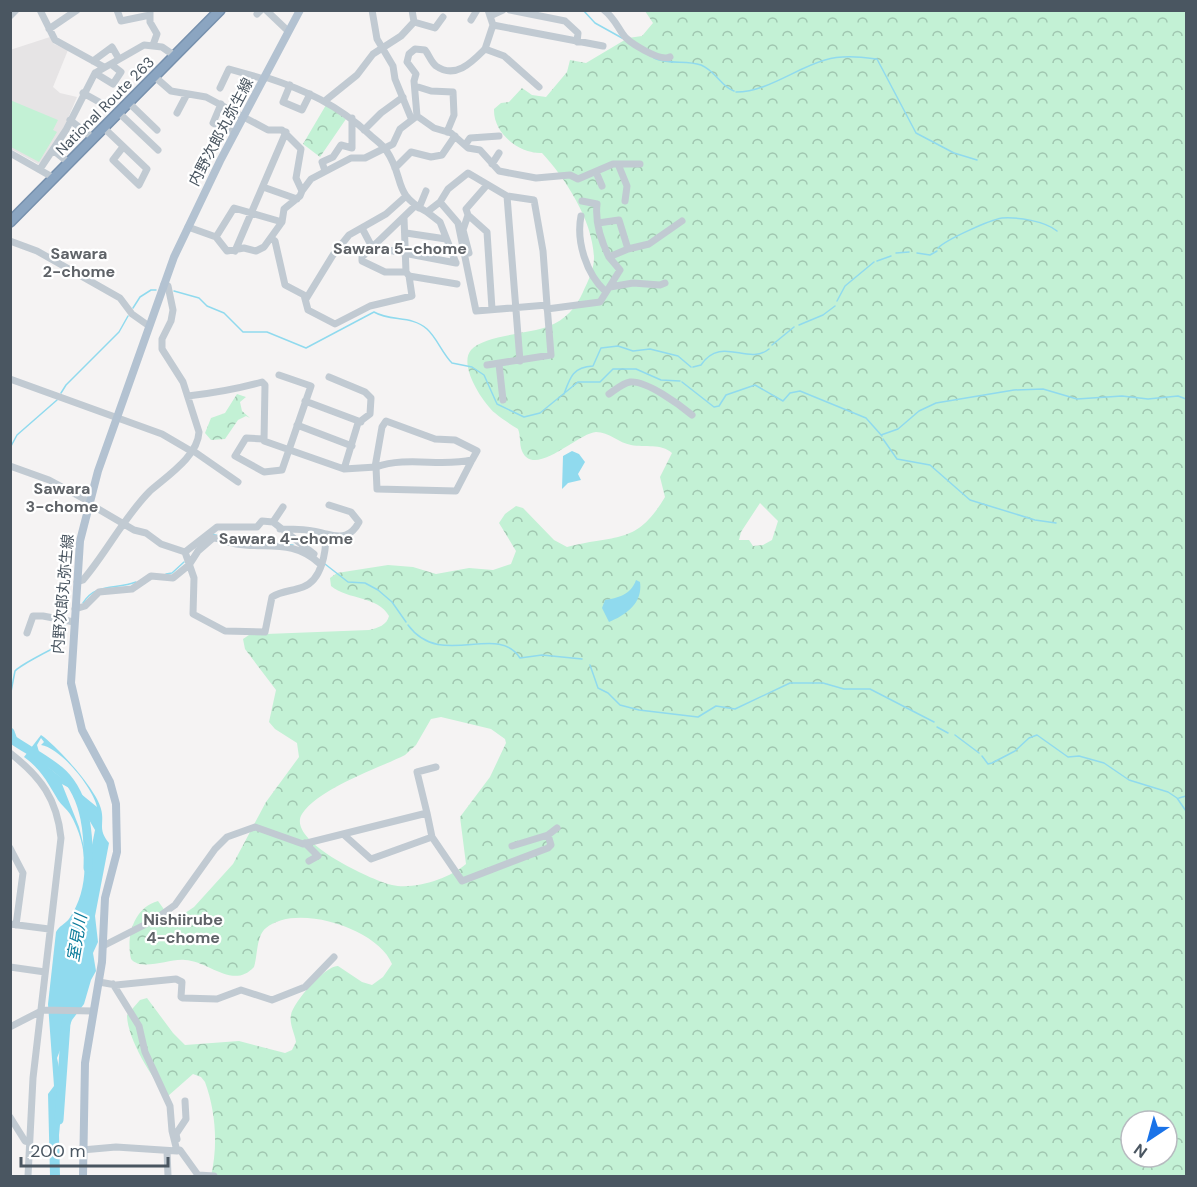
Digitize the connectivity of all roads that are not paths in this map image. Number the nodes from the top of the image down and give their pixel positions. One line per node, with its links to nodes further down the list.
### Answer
1 (16, 10): 16 (street)
2 (40, 10): 21 (street)
3 (77, 10): 21 (street)
4 (117, 10): 14 (street)
5 (220, 10): 28 (highway, National Route 263)
6 (266, 10): 22 (street)
7 (300, 10): 22 (main road, 内野次郎丸弥生線)
8 (372, 10): 26 (street)
9 (412, 10): 19 (street)
10 (477, 10): 18 (street)
11 (503, 10): 15 (street)
12 (510, 10): 23 (street)
13 (604, 10): 29 (street)
14 (150, 13): 24 (street)
15 (489, 13): 20 (street)
16 (10, 16)
17 (443, 17): 19 (street)
18 (471, 20)
19 (414, 22): 26 (street)
20 (493, 25): 23 (street); 27 (street)
21 (49, 29): 31 (street)
22 (288, 31): 35 (main road, 内野次郎丸弥生線)
23 (577, 42): 25 (street)
24 (153, 45): 28 (street); 30 (street)
25 (603, 46)
26 (384, 47): 43 (street); 44 (street)
27 (485, 49): 37 (street); 38 (street)
28 (175, 56): 34 (highway, National Route 263)
29 (670, 57)
30 (119, 59): 31 (street); 32 (street)
31 (93, 61): 32 (street)
32 (108, 66): 33 (street); 33 (street)
33 (95, 73): 40 (street)
34 (155, 77): 41 (street); 46 (highway, National Route 263)
35 (265, 78): 36 (street); 39 (street); 51 (main road, 内野次郎丸弥生線)
36 (290, 85): 42 (street); 42 (street)
37 (415, 86): 50 (street); 58 (street)
38 (538, 87)
39 (220, 88)
40 (83, 93): 45 (street); 53 (street)
41 (187, 94): 47 (street); 49 (street)
42 (310, 94): 44 (street)
43 (403, 97): 50 (street); 55 (street)
44 (326, 100): 52 (street)
45 (101, 103)
46 (129, 103): 48 (highway, National Route 263); 61 (street)
47 (221, 104): 51 (street); 57 (street)
48 (119, 113): 54 (highway, National Route 263); 61 (street)
49 (177, 113)
50 (414, 117): 58 (street); 64 (street)
51 (244, 118): 56 (street); 57 (main road, 内野次郎丸弥生線)
52 (352, 118): 55 (street); 75 (street)
53 (70, 120): 60 (street); 65 (street)
54 (104, 128): 60 (highway, National Route 263); 63 (street)
55 (364, 130): 64 (street)
56 (286, 132): 80 (street); 81 (street)
57 (235, 133): 99 (main road, 内野次郎丸弥生線)
58 (451, 134): 62 (street); 73 (street)
59 (499, 136): 62 (street)
60 (93, 138): 69 (highway, National Route 263)
61 (149, 141): 66 (street)
62 (465, 145): 70 (street)
63 (123, 147): 63 (street)
64 (384, 147): 73 (street); 75 (street)
65 (53, 150): 69 (street); 74 (street)
66 (158, 150)
67 (10, 153): 74 (street)
68 (499, 153): 70 (street)
69 (69, 163): 77 (highway, National Route 263)
70 (492, 164): 76 (street)
71 (618, 164): 72 (street); 76 (street); 88 (street)
72 (640, 164)
73 (395, 168): 84 (street)
74 (40, 169): 77 (street)
75 (326, 171): 81 (street)
76 (596, 172): 79 (street)
77 (54, 178): 96 (highway, National Route 263)
78 (487, 185): 83 (street); 86 (street); 92 (street)
79 (602, 186)
80 (263, 187): 85 (street); 91 (street)
81 (302, 191): 85 (street)
82 (426, 191): 89 (street)
83 (507, 196): 118 (street); 119 (street)
84 (405, 197): 89 (street); 100 (street)
85 (297, 199): 97 (street)
86 (440, 201): 90 (street); 120 (street)
87 (582, 201): 98 (street)
88 (625, 201)
89 (417, 207): 90 (street); 94 (street)
90 (427, 212): 104 (street)
91 (251, 213): 97 (street); 102 (street); 108 (street)
92 (468, 215): 110 (street); 120 (street)
93 (581, 216): 116 (street)
94 (404, 218): 101 (street); 106 (street)
95 (682, 221): 107 (street)
96 (10, 222)
97 (282, 222): 103 (street)
98 (598, 222): 107 (street); 111 (street)
99 (188, 227): 102 (street); 114 (main road, 内野次郎丸弥生線)
100 (362, 228): 106 (street); 117 (street)
101 (406, 233): 104 (street); 109 (street)
102 (216, 237): 108 (street)
103 (271, 238): 108 (street); 117 (street)
104 (446, 239): 109 (street)
105 (10, 241): 121 (street)
106 (372, 247): 109 (street); 112 (street)
107 (628, 249): 111 (street)
108 (235, 251)
109 (406, 252): 112 (street)
110 (469, 253)
111 (609, 257): 116 (street)
112 (408, 274): 115 (street); 117 (street)
113 (664, 283): 116 (street)
114 (164, 284): 121 (main road, 内野次郎丸弥生線); 129 (street)
115 (457, 284)
116 (608, 290): 118 (street)
117 (306, 299)
118 (547, 307): 119 (street); 122 (street)
119 (516, 308): 120 (street); 122 (street)
120 (492, 309)
121 (149, 326): 132 (main road, 内野次郎丸弥生線)
122 (520, 361): 123 (street)
123 (499, 364): 124 (street); 130 (street)
124 (487, 365)
125 (279, 375): 131 (street)
126 (329, 376): 134 (street)
127 (10, 379): 132 (street)
128 (609, 394): 133 (street)
129 (188, 396): 136 (street); 139 (street)
130 (504, 400)
131 (305, 401): 134 (street); 135 (street)
132 (118, 416): 139 (street); 145 (main road, 内野次郎丸弥生線)
133 (692, 416)
134 (360, 422): 137 (street)
135 (297, 424): 137 (street); 138 (street)
136 (263, 439): 138 (street); 138 (street)
137 (352, 446): 143 (street)
138 (289, 449): 143 (street)
139 (192, 451): 144 (street); 149 (street)
140 (472, 460): 142 (street); 142 (street); 142 (street)
141 (10, 466): 145 (street)
142 (375, 467): 143 (street)
143 (344, 469)
144 (238, 482)
145 (88, 502): 149 (street); 155 (main road, 内野次郎丸弥生線)
146 (329, 505): 151 (street)
147 (284, 507): 148 (street)
148 (273, 522): 150 (street); 152 (street)
149 (123, 524): 152 (street); 155 (street)
150 (280, 529): 151 (street); 153 (street)
151 (326, 534): 153 (street)
152 (185, 552): 154 (street)
153 (320, 561): 154 (street); 154 (street)
154 (189, 565): 156 (street)
155 (77, 582): 156 (main road, 内野次郎丸弥生線)
156 (75, 609): 157 (main road, 内野次郎丸弥生線)
157 (68, 621): 158 (street); 172 (main road, 内野次郎丸弥生線)
158 (27, 633)
159 (10, 753): 171 (street)
160 (436, 767): 161 (street)
161 (428, 813): 163 (street); 165 (street)
162 (557, 828): 164 (street)
163 (343, 834): 165 (street); 166 (street)
164 (548, 835): 165 (street); 167 (street)
165 (432, 837)
166 (305, 843): 169 (street); 172 (street)
167 (512, 846)
168 (10, 848): 170 (street)
169 (309, 861)
170 (13, 924): 171 (street)
171 (49, 929): 175 (street)
172 (103, 946): 176 (main road, 内野次郎丸弥生線)
173 (334, 957): 177 (street)
174 (10, 967): 175 (street)
175 (45, 972): 178 (street)
176 (99, 982): 177 (street); 179 (main road, 内野次郎丸弥生線)
177 (113, 984): 185 (street)
178 (41, 1011): 179 (street); 180 (street); 183 (street)
179 (91, 1011): 184 (main road, 内野次郎丸弥生線)
180 (10, 1027)
181 (185, 1101): 185 (street)
182 (10, 1117): 183 (street)
183 (29, 1142): 187 (street)
184 (82, 1150): 186 (street); 188 (main road, 内野次郎丸弥生線)
185 (179, 1150): 186 (street); 190 (street)
186 (167, 1151): 189 (street)
187 (28, 1176)
188 (83, 1176)
189 (168, 1176)
190 (214, 1176)

